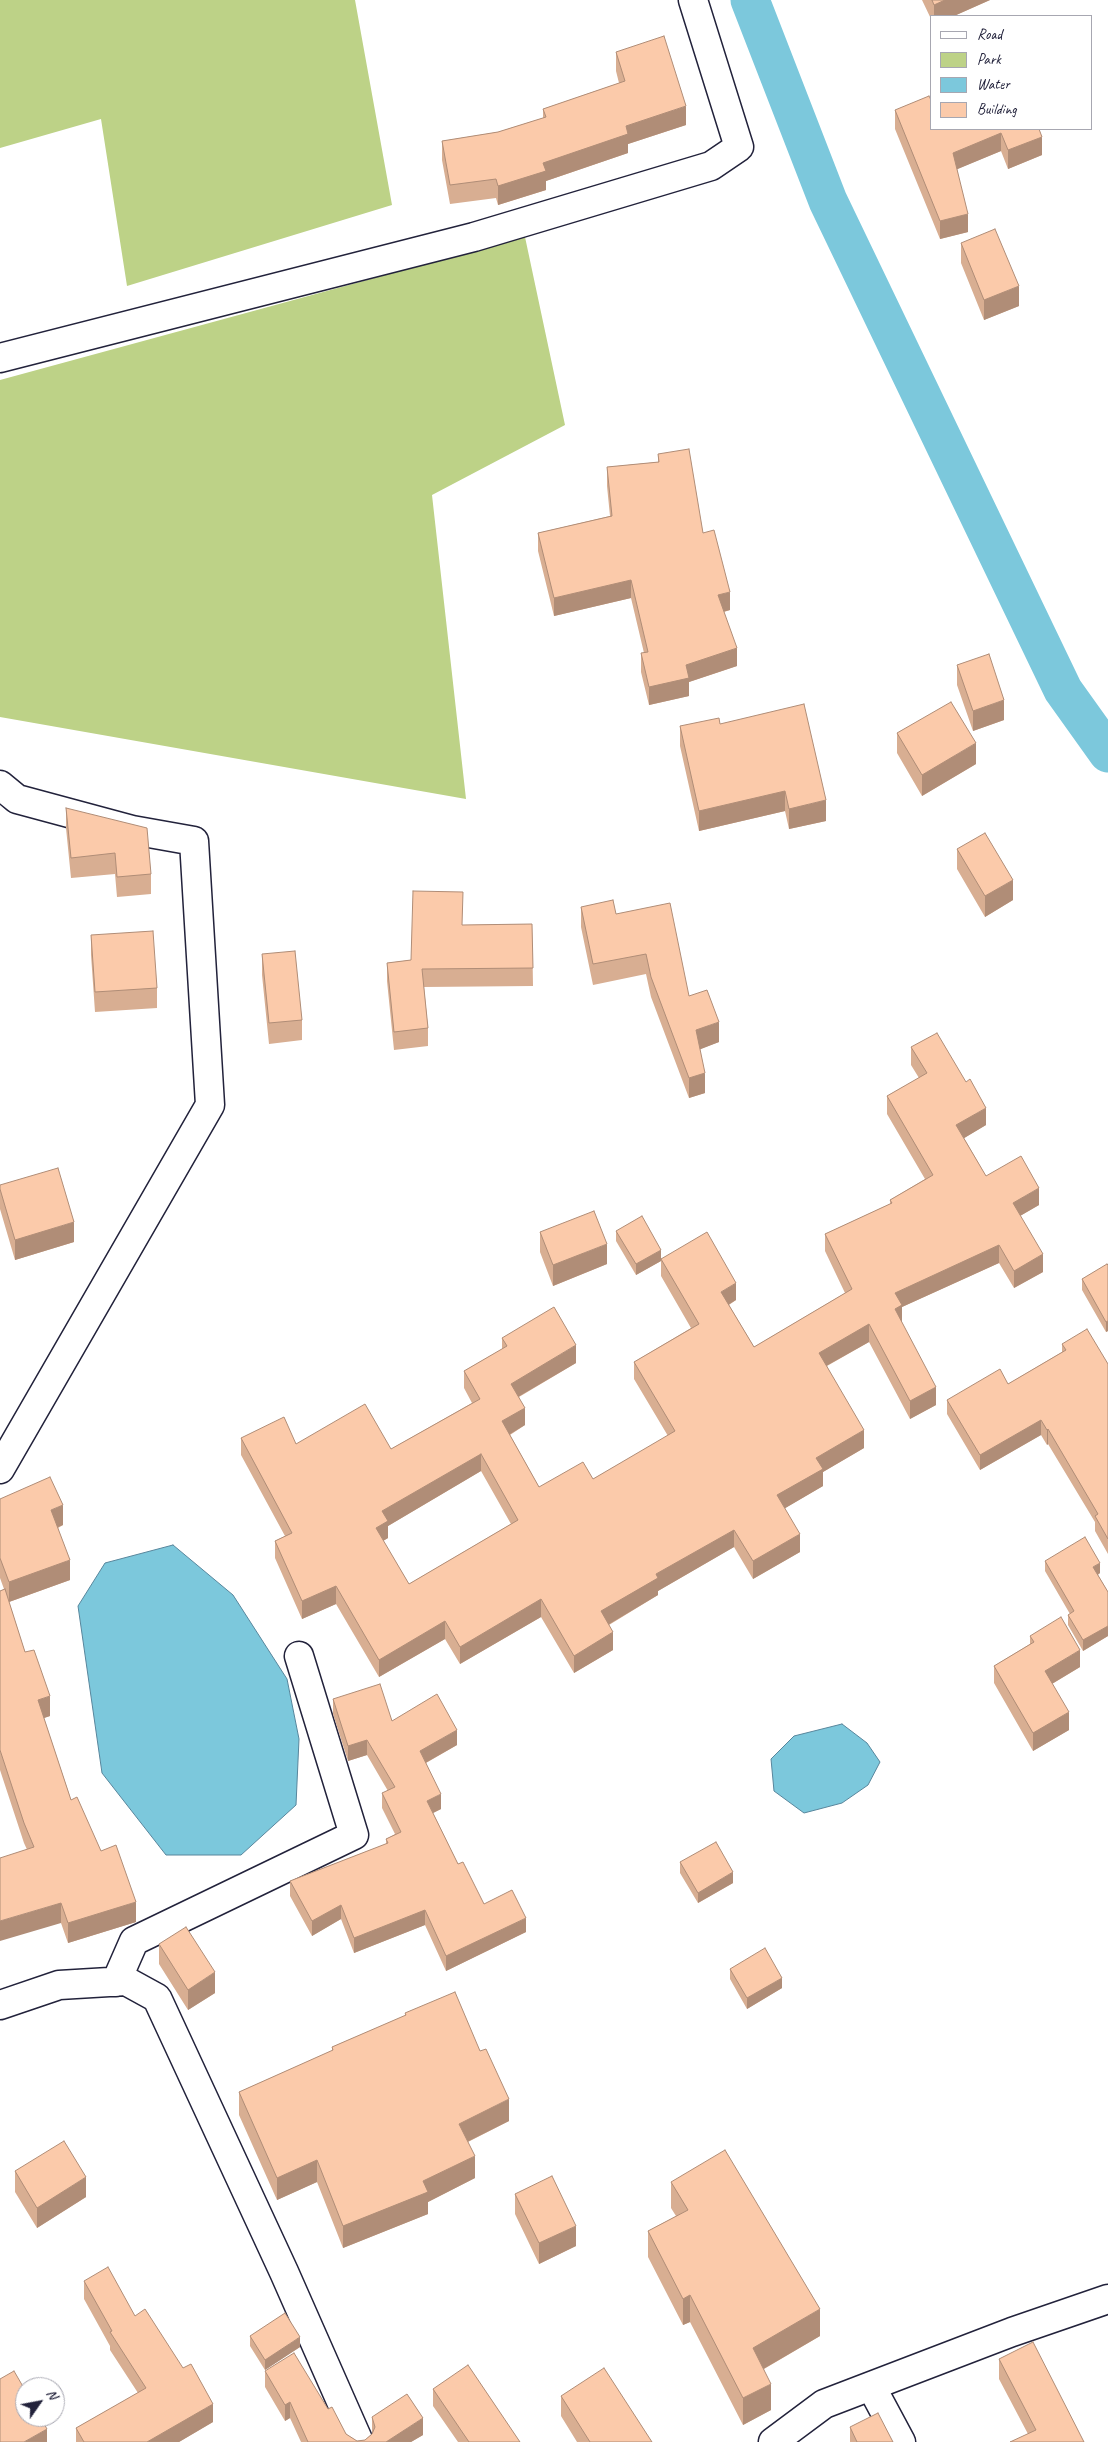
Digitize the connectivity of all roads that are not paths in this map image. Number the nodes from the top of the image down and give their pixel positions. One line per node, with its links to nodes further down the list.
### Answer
1 (693, 0): 2 (street)
2 (0, 358)
3 (0, 785): 4 (street)
4 (0, 1469)
5 (299, 1656): 6 (street)
6 (116, 1982): 7 (street); 10 (street)
7 (0, 2005)
8 (1108, 2298): 9 (street)
9 (871, 2386): 11 (street); 12 (street)
10 (359, 2442)
11 (773, 2442)
12 (901, 2442)

